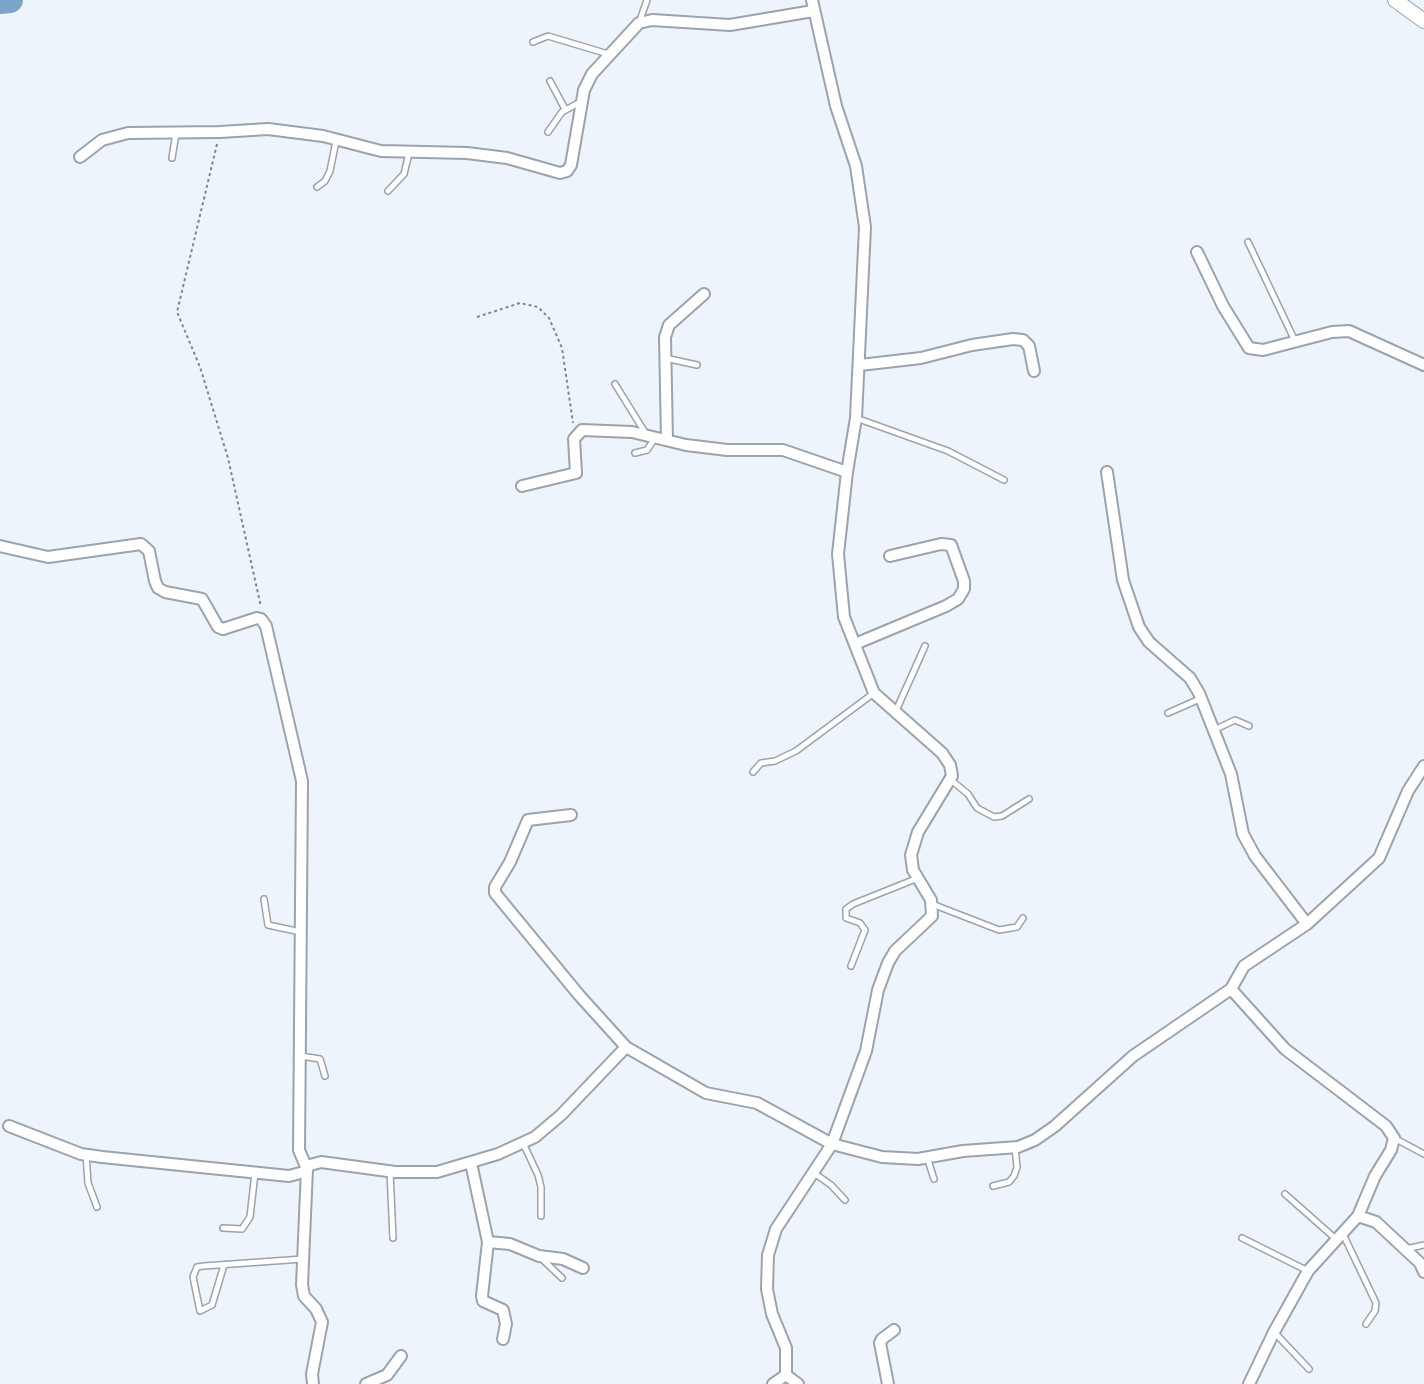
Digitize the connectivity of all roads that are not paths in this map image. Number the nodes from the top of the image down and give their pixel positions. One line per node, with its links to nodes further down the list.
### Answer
1 (647, 0): 5 (lane)
2 (1395, 0): 4 (street)
3 (812, 6): 5 (street); 25 (street)
4 (1424, 21)
5 (639, 22): 7 (street)
6 (533, 42): 7 (lane)
7 (608, 54): 9 (street)
8 (550, 81): 10 (lane)
9 (582, 101): 10 (lane); 14 (street)
10 (565, 109): 12 (lane)
11 (176, 131): 13 (street); 15 (street); 16 (lane)
12 (548, 132)
13 (336, 141): 14 (street); 17 (lane)
14 (409, 153): 18 (lane)
15 (80, 157)
16 (172, 158)
17 (317, 187)
18 (388, 191)
19 (1248, 242): 22 (lane)
20 (1197, 252): 22 (street)
21 (704, 294): 23 (street)
22 (1295, 341): 26 (street)
23 (663, 357): 24 (lane); 31 (street)
24 (697, 365)
25 (860, 365): 27 (street); 29 (street)
26 (1424, 365)
27 (1034, 371)
28 (615, 384): 30 (lane)
29 (856, 418): 33 (street); 35 (lane)
30 (651, 437): 31 (street); 32 (lane); 36 (street)
31 (667, 440): 33 (street)
32 (635, 453)
33 (847, 472): 39 (street)
34 (1107, 472): 42 (street)
35 (1004, 480)
36 (522, 486)
37 (0, 546): 57 (street)
38 (890, 556): 39 (street)
39 (855, 644): 41 (street)
40 (925, 646): 43 (lane)
41 (874, 693): 43 (street); 48 (lane)
42 (1202, 698): 44 (lane); 46 (street)
43 (894, 713): 49 (street)
44 (1168, 714)
45 (1249, 726): 46 (lane)
46 (1214, 730): 56 (street)
47 (1424, 766): 56 (street)
48 (753, 772)
49 (951, 780): 50 (lane); 52 (street)
50 (1029, 799)
51 (572, 815): 60 (street)
52 (918, 878): 54 (street); 58 (lane)
53 (264, 899): 57 (lane)
54 (932, 904): 55 (lane); 66 (street)
55 (1023, 918)
56 (1307, 924): 59 (street)
57 (301, 932): 61 (street)
58 (850, 966)
59 (1231, 988): 64 (street); 67 (street)
60 (626, 1047): 65 (street); 66 (street)
61 (301, 1056): 62 (lane); 72 (street)
62 (325, 1076)
63 (9, 1126): 68 (street)
64 (1394, 1138): 69 (lane); 82 (street)
65 (523, 1143): 71 (street); 81 (lane)
66 (832, 1143): 70 (street); 75 (street)
67 (1015, 1147): 70 (street); 77 (lane)
68 (86, 1154): 74 (street); 80 (lane)
69 (1424, 1154)
70 (927, 1157): 76 (lane)
71 (471, 1163): 73 (street); 87 (street)
72 (307, 1169): 73 (street); 74 (street); 91 (street)
73 (390, 1172): 85 (lane)
74 (255, 1173): 83 (lane)
75 (814, 1173): 79 (lane); 103 (street)
76 (934, 1179)
77 (993, 1186)
78 (1285, 1194): 84 (lane)
79 (845, 1200)
80 (98, 1207)
81 (541, 1215)
82 (1358, 1216): 84 (street); 89 (street)
83 (223, 1228)
84 (1340, 1237): 94 (street); 97 (lane)
85 (393, 1238)
86 (1242, 1238): 94 (lane)
87 (488, 1242): 90 (street); 100 (street)
88 (1424, 1245): 89 (lane)
89 (1406, 1249): 95 (street)
90 (539, 1256): 93 (street); 96 (lane)
91 (303, 1259): 92 (lane); 104 (street)
92 (224, 1265): 92 (lane)
93 (583, 1268)
94 (1308, 1271): 99 (street)
95 (1424, 1272)
96 (562, 1278)
97 (1366, 1324)
98 (894, 1330): 108 (street)
99 (1274, 1332): 102 (lane); 109 (street)
100 (503, 1339)
101 (401, 1356): 105 (street)
102 (1309, 1369)
103 (786, 1375): 106 (street); 107 (street)
104 (313, 1384)
105 (366, 1384)
106 (773, 1384)
107 (798, 1384)
108 (888, 1384)
109 (1249, 1384)

